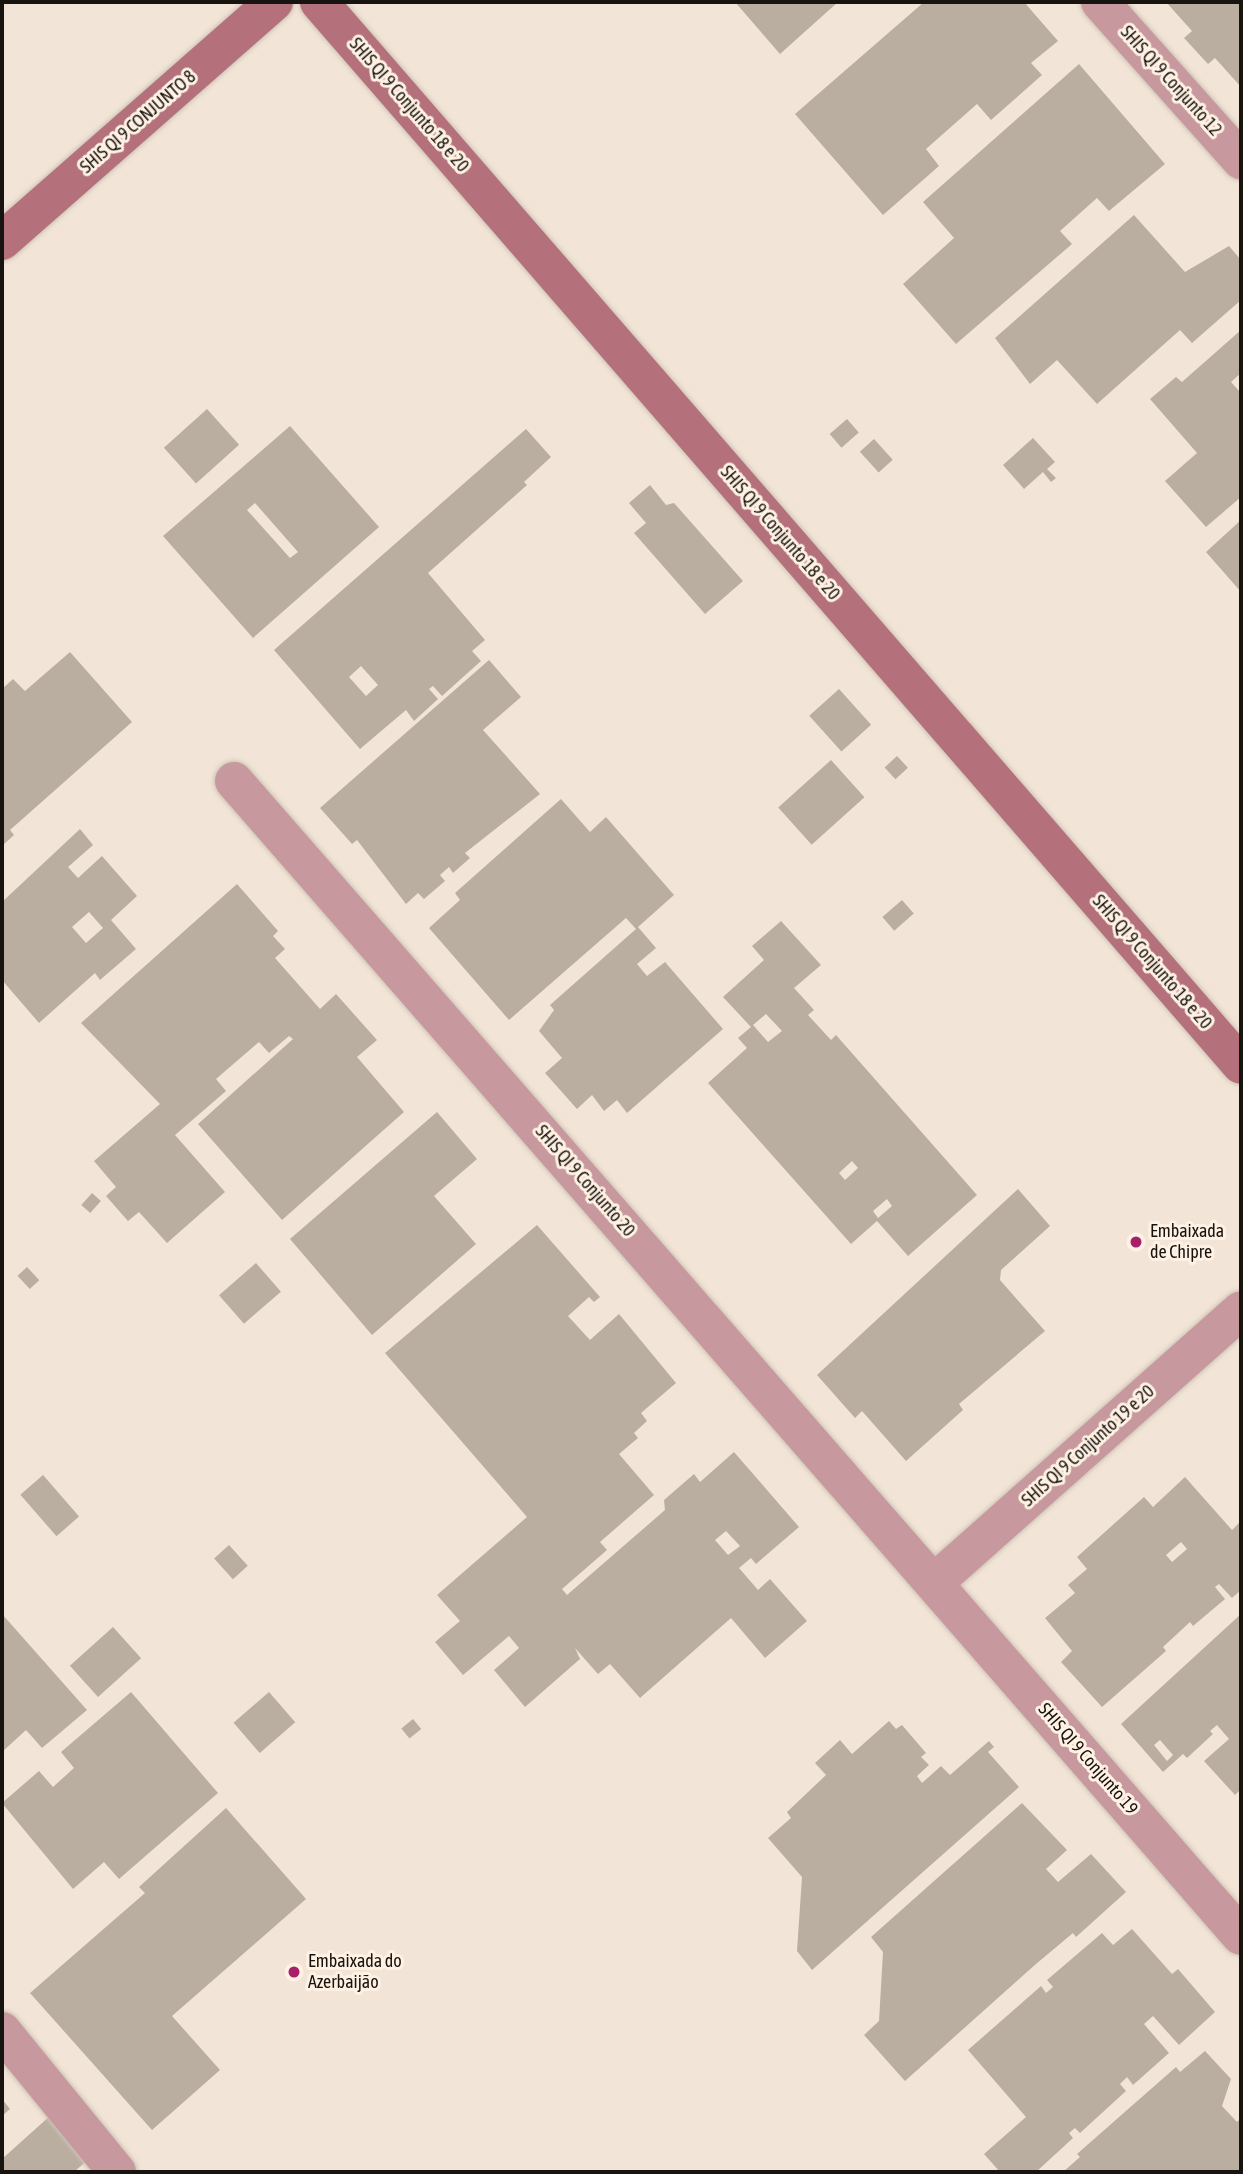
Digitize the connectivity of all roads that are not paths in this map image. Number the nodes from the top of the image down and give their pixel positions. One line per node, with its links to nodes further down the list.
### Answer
1 (274, 2): 5 (street, SHIS QI 9 CONJUNTO 8)
2 (319, 2): 7 (street, SHIS QI 9 Conjunto 18 e 20)
3 (1100, 2): 4 (street, SHIS QI 9 Conjunto 12)
4 (1241, 160)
5 (3, 237)
6 (234, 780): 9 (street, SHIS QI 9 Conjunto 20)
7 (1241, 1065)
8 (1241, 1310): 9 (street, SHIS QI 9 Conjunto 19 e 20)
9 (935, 1582): 10 (street, SHIS QI 9 Conjunto 19)
10 (1241, 1936)
11 (2, 2031): 12 (street)
12 (117, 2172)

